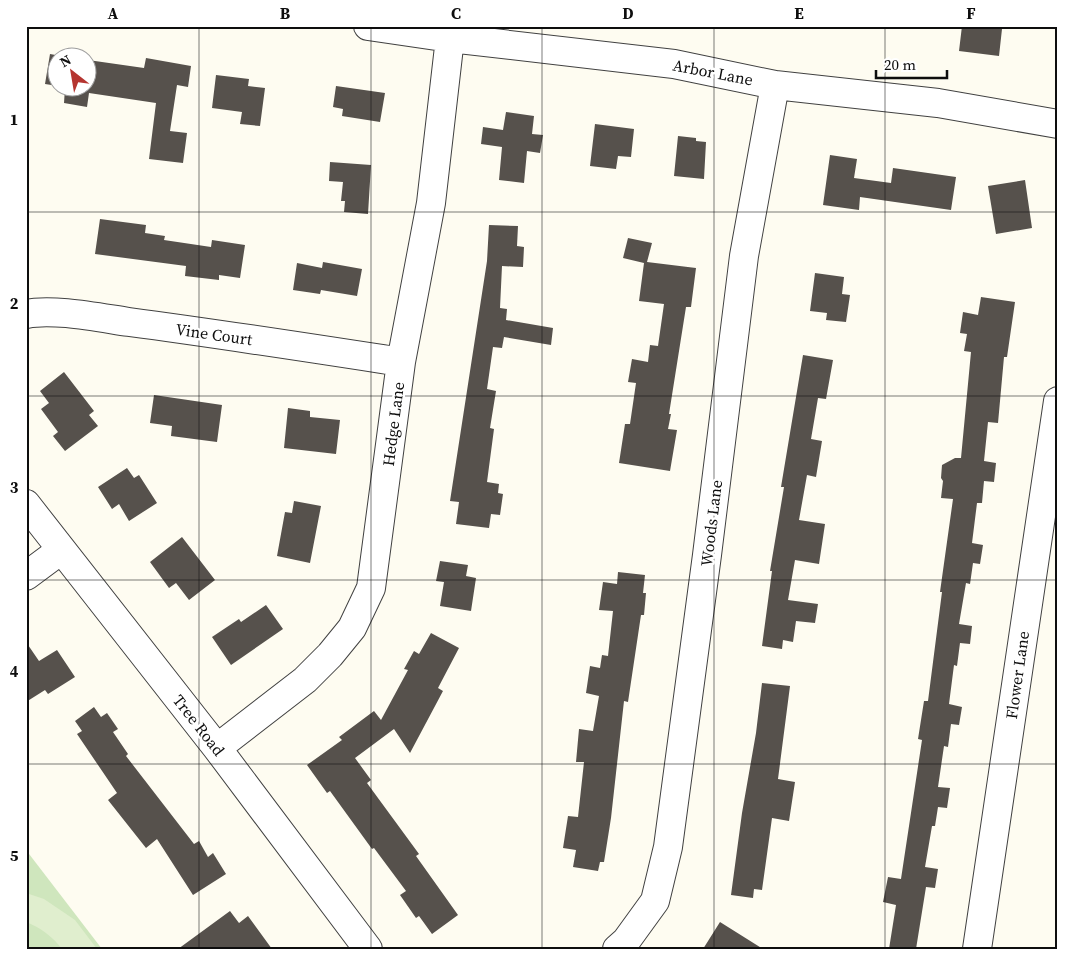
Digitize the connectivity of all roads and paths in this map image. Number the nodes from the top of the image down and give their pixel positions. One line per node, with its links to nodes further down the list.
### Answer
1 (368, 26): 2 (street, Arbor Lane)
2 (450, 38): 3 (street, Arbor Lane); 6 (street, Hedge Lane)
3 (775, 85): 4 (street, Arbor Lane); 13 (street, Woods Lane)
4 (1058, 124)
5 (26, 314): 6 (street, Vine Court)
6 (401, 362): 11 (street, Hedge Lane)
7 (1058, 401): 14 (street, Flower Lane)
8 (26, 504): 9 (street, Tree Road)
9 (61, 550): 10 (street); 11 (street, Tree Road)
10 (26, 576)
11 (217, 748): 12 (street, Tree Road)
12 (368, 949)
13 (617, 949)
14 (977, 949)

